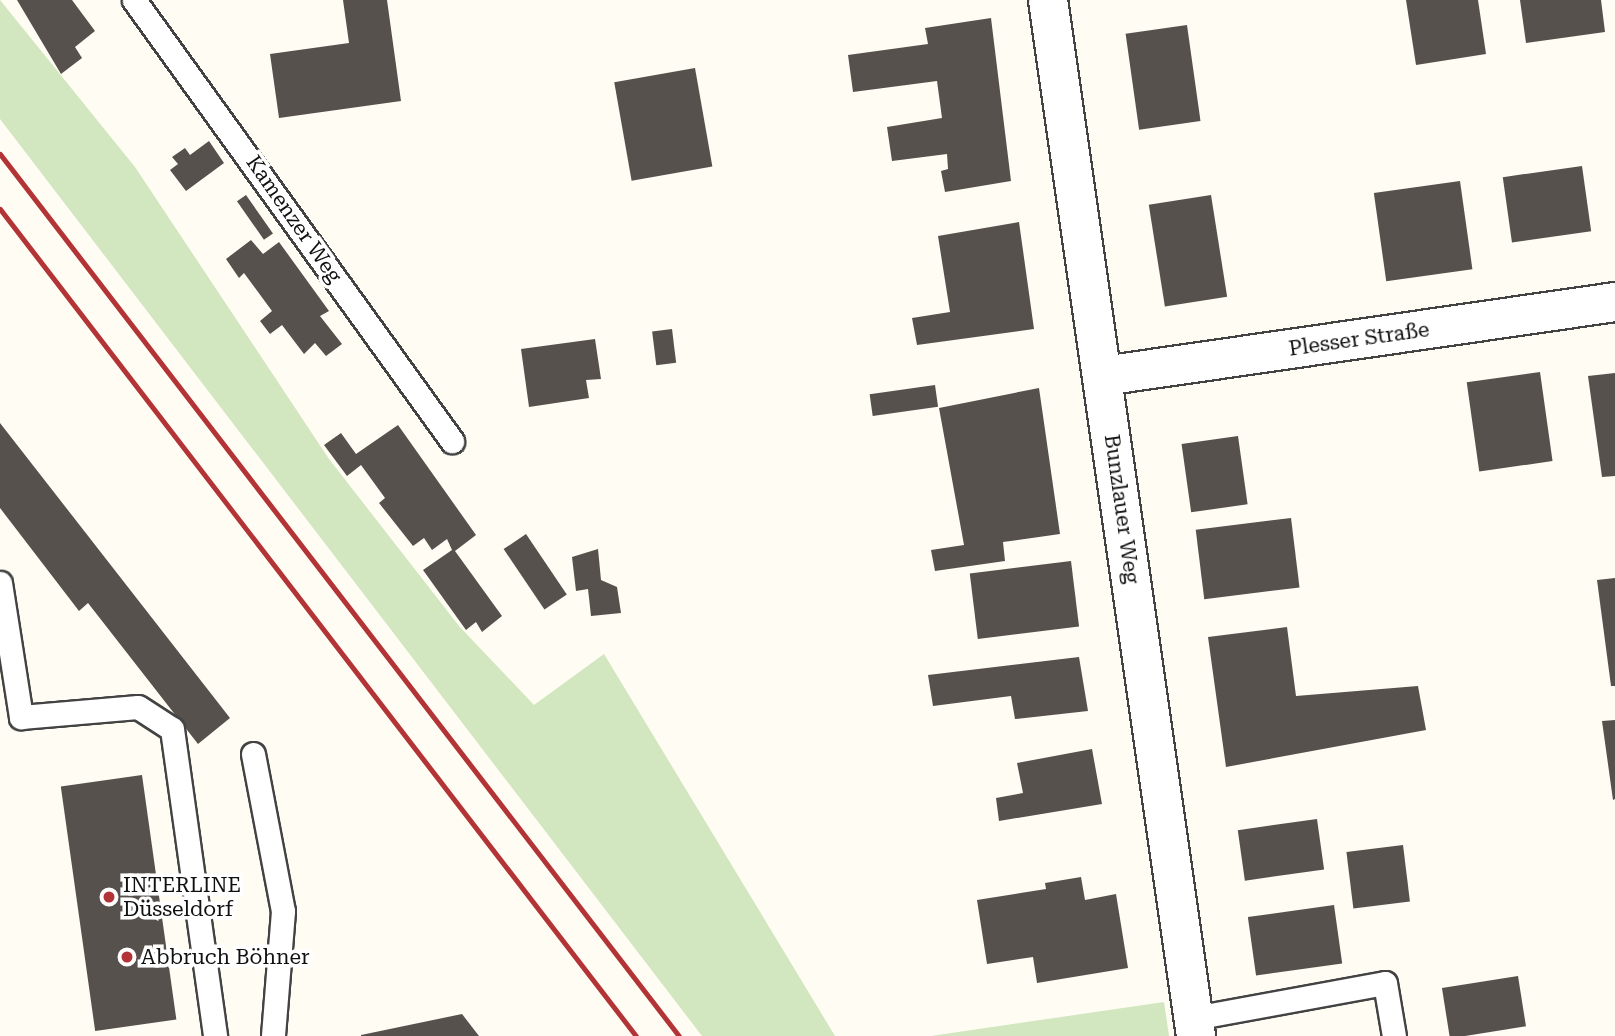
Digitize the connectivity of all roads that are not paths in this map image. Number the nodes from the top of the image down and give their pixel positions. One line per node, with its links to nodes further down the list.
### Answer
1 (134, 0): 5 (lane, Kamenzer Weg)
2 (1048, 0): 4 (street, Bunzlauer Weg)
3 (1615, 302): 4 (street, Plesser Straße)
4 (1103, 376): 8 (street, Bunzlauer Weg)
5 (452, 441)
6 (0, 583): 9 (lane)
7 (253, 754): 10 (lane)
8 (1195, 1027): 11 (lane, Bunzlauer Weg)
9 (215, 1036)
10 (273, 1036)
11 (1394, 1036)

